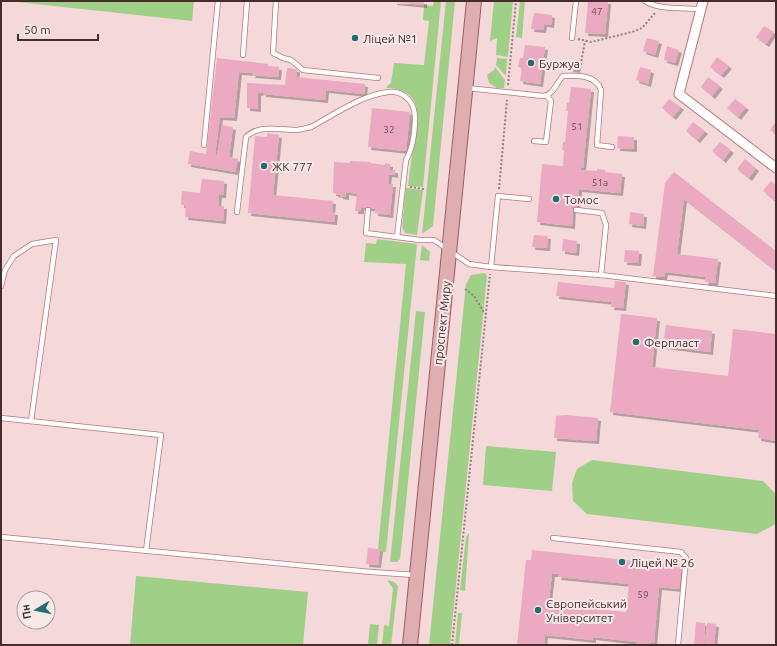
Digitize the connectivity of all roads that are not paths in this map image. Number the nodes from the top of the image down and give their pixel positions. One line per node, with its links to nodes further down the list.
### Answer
1 (218, 1): 14 (lane)
2 (247, 1): 9 (lane)
3 (276, 1): 10 (lane)
4 (474, 1): 11 (main road, проспект Миру)
5 (576, 1): 8 (lane)
6 (645, 1): 7 (lane)
7 (702, 5): 16 (street)
8 (572, 38)
9 (244, 55)
10 (378, 78)
11 (465, 88): 12 (lane); 22 (main road, проспект Миру)
12 (547, 96): 13 (lane); 15 (lane)
13 (534, 141)
14 (204, 145)
15 (612, 147)
16 (776, 168)
17 (529, 199): 23 (lane)
18 (368, 210): 21 (lane)
19 (576, 210): 24 (lane)
20 (237, 212): 21 (lane)
21 (397, 237): 22 (lane)
22 (450, 251): 23 (lane); 32 (main road, проспект Миру)
23 (490, 267): 24 (lane)
24 (601, 275): 26 (lane)
25 (1, 286): 28 (lane)
26 (776, 296)
27 (1, 418): 28 (lane)
28 (31, 421): 31 (lane)
29 (1, 537): 31 (lane)
30 (554, 538): 34 (lane)
31 (146, 551): 32 (lane)
32 (417, 575): 33 (main road, проспект Миру)
33 (410, 645)
34 (678, 645)

